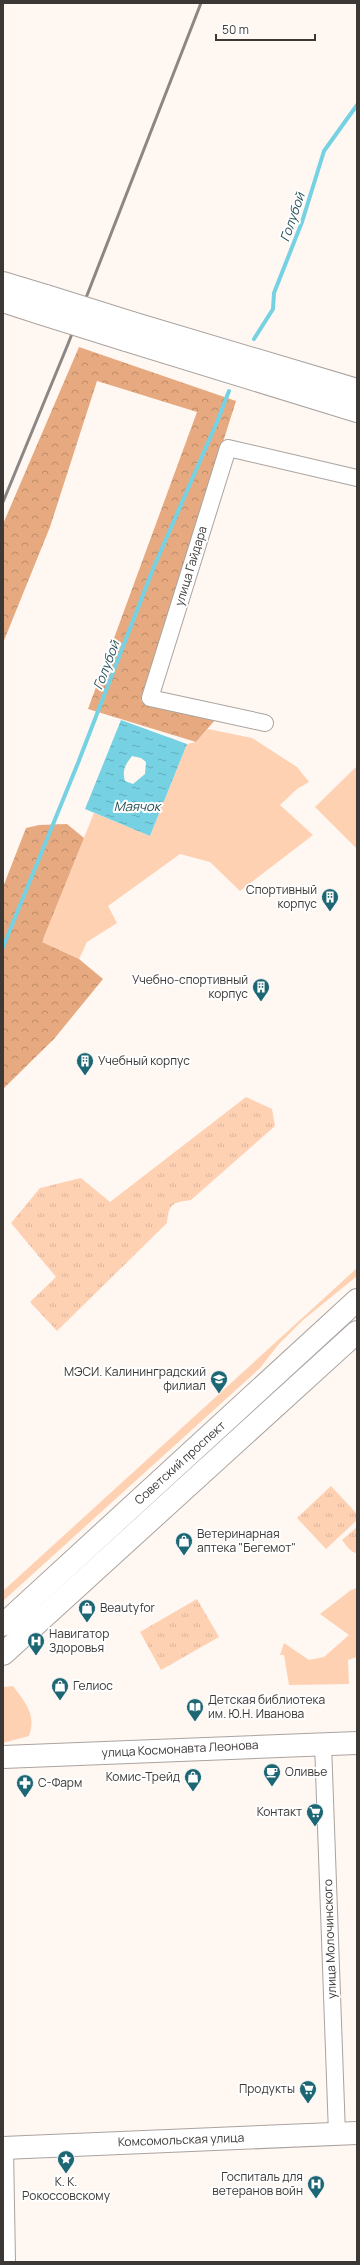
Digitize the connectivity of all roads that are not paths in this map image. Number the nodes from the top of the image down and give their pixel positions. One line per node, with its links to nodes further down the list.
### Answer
1 (3, 283): 3 (main road)
2 (3, 301): 3 (main road)
3 (43, 304): 4 (main road, bridge)
4 (129, 331): 5 (main road); 6 (main road)
5 (357, 390)
6 (357, 411)
7 (357, 478): 8 (street, улица Гайдара)
8 (265, 723)
9 (357, 1300): 11 (main road, Советский проспект)
10 (357, 1332): 12 (main road, Советский проспект)
11 (3, 1625)
12 (3, 1654)
13 (357, 1743): 14 (main road, улица Космонавта Леонова)
14 (323, 1744): 15 (main road, улица Космонавта Леонова); 16 (street, улица Молочинского)
15 (3, 1757)
16 (347, 2134): 17 (main road, Комсомольская улица)
17 (4, 2148): 18 (street, Комсомольская улица)
18 (7, 2262)

